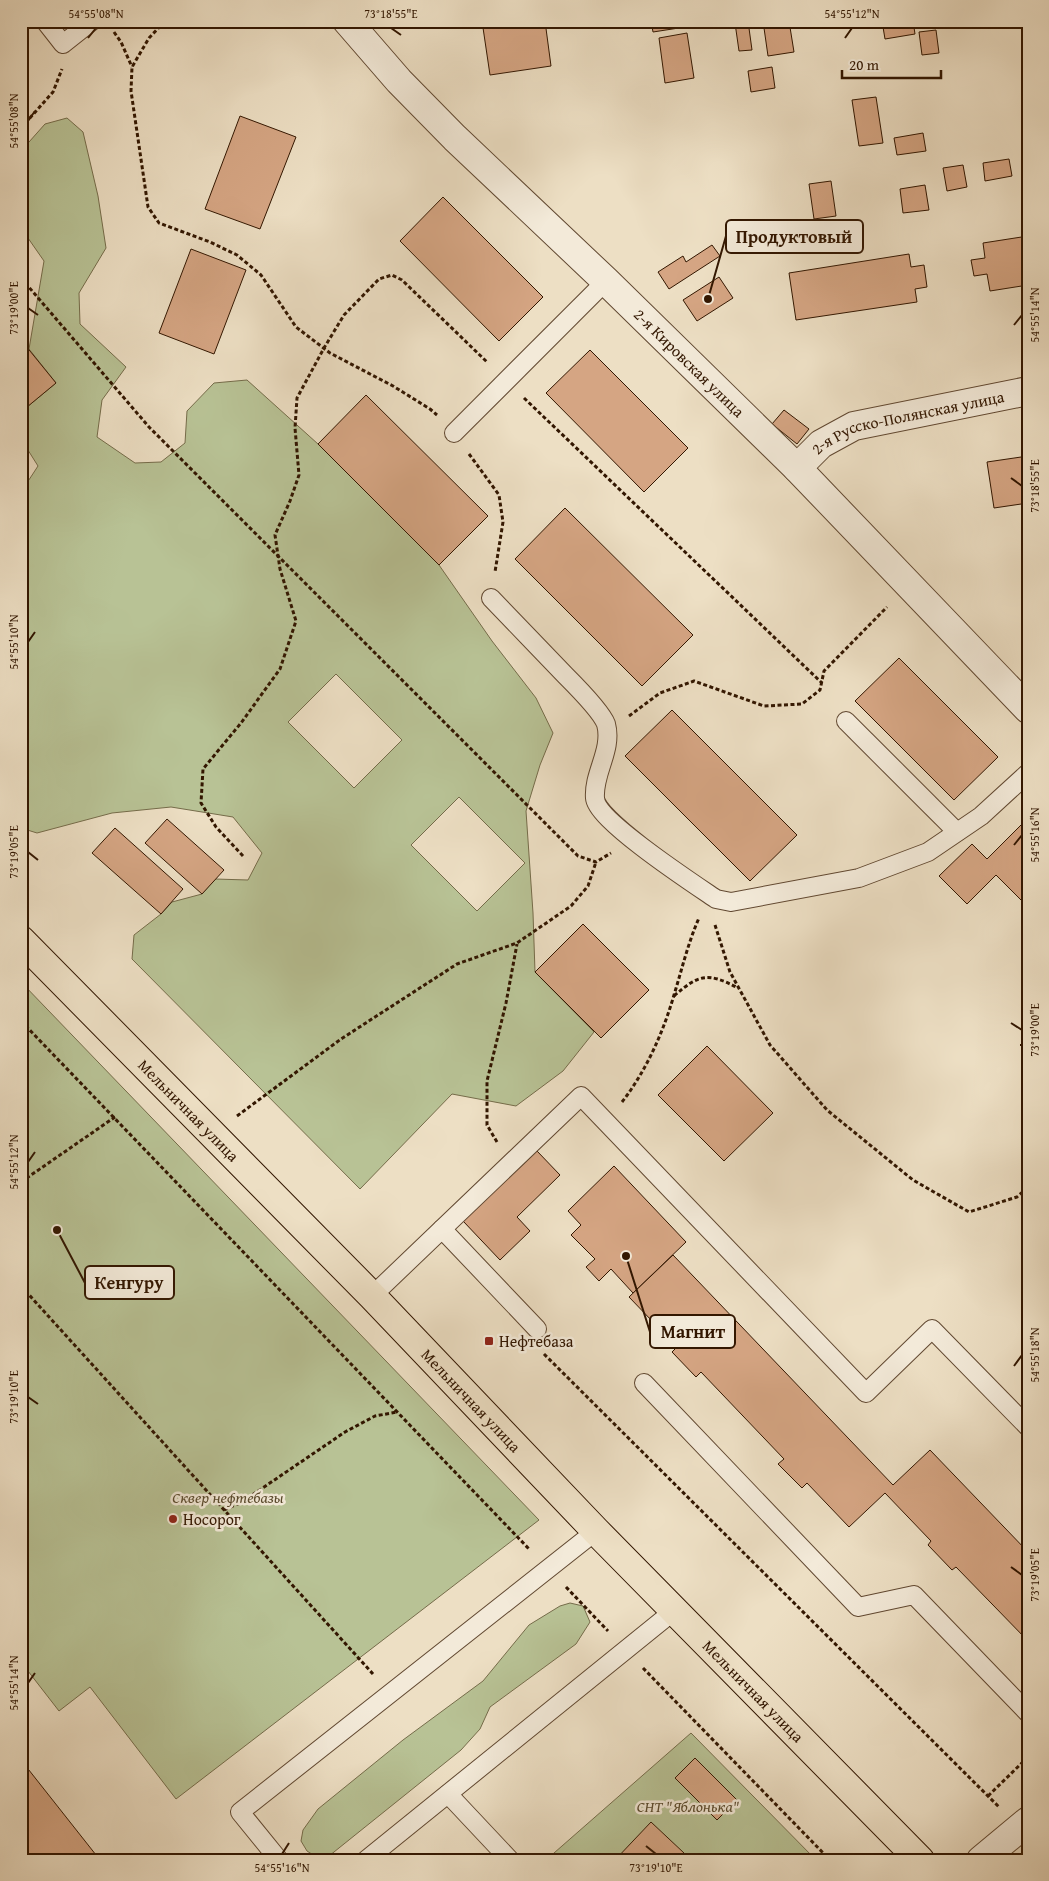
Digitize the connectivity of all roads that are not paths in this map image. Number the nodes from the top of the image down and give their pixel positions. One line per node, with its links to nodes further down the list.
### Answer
1 (44, 21): 2 (lane)
2 (92, 21)
3 (347, 21): 4 (street, 2-я Кировская улица)
4 (606, 281): 6 (lane); 7 (street, 2-я Кировская улица)
5 (1028, 390): 7 (street, 2-я Русско-Полянская улица)
6 (454, 433)
7 (797, 468): 9 (street, 2-я Кировская улица)
8 (491, 598): 12 (lane)
9 (1028, 709)
10 (846, 721): 12 (lane)
11 (1028, 773): 12 (lane)
12 (957, 832)
13 (21, 940): 15 (main road, Мельничная улица)
14 (442, 1229): 15 (lane); 16 (lane); 18 (lane)
15 (372, 1296): 19 (main road, Мельничная улица)
16 (537, 1329)
17 (644, 1383): 21 (lane)
18 (1028, 1427)
19 (596, 1530): 20 (main road, Мельничная улица); 24 (lane)
20 (675, 1610): 22 (lane); 27 (main road, Мельничная улица)
21 (1028, 1713)
22 (448, 1794): 25 (lane); 26 (lane)
23 (1024, 1824): 28 (street)
24 (279, 1860)
25 (366, 1860)
26 (510, 1860)
27 (920, 1860)
28 (981, 1860)

